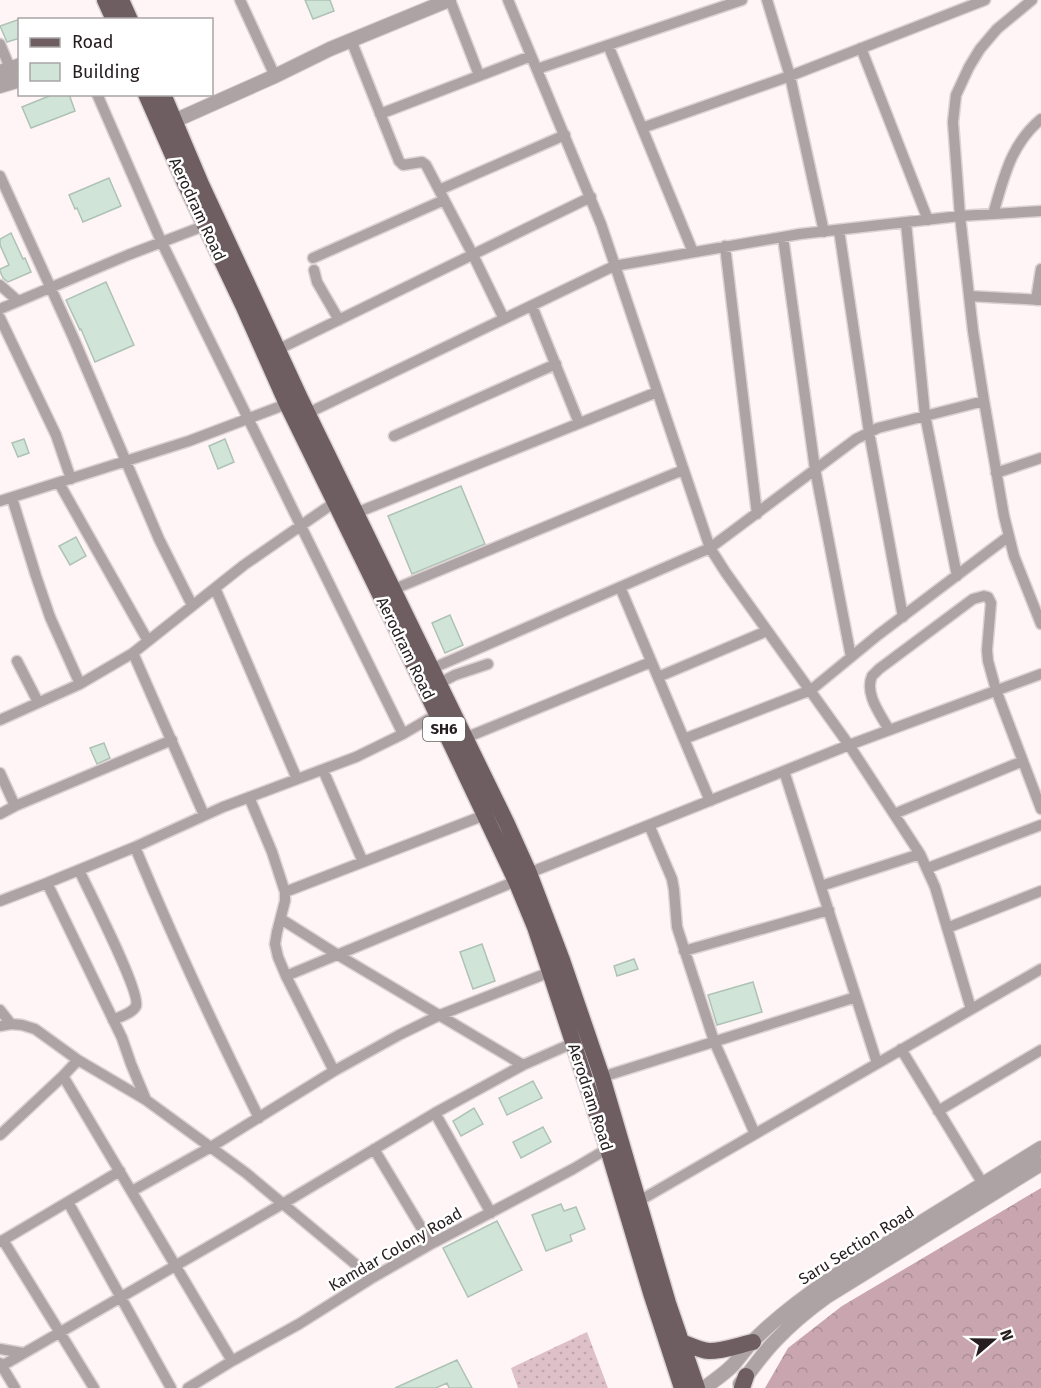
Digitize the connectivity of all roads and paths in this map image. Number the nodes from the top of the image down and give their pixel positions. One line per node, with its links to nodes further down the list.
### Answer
1 (105, 0): 10 (main road)
2 (121, 0): 11 (main road)
3 (240, 0): 20 (street)
4 (450, 0): 12 (street); 19 (street)
5 (508, 0): 16 (street)
6 (742, 0): 14 (street)
7 (767, 0): 21 (street)
8 (985, 0): 15 (street)
9 (1032, 0): 37 (street)
10 (113, 18)
11 (129, 18)
12 (351, 40): 20 (street); 27 (street)
13 (0, 44): 17 (street)
14 (608, 45): 18 (street); 30 (street)
15 (861, 48): 21 (street); 38 (street)
16 (531, 56): 18 (street); 19 (street)
17 (10, 68)
18 (537, 69): 31 (street)
19 (479, 75): 27 (street)
20 (275, 76): 29 (street)
21 (790, 76): 30 (street); 42 (street)
22 (18, 81): 23 (street)
23 (0, 86)
24 (98, 96): 44 (street)
25 (147, 96): 29 (main road, Aerodram Road / SH6)
26 (163, 96): 29 (main road, Aerodram Road / SH6)
27 (381, 114): 33 (street)
28 (1041, 119): 36 (street)
29 (167, 124): 39 (main road, Aerodram Road / SH6)
30 (642, 128): 46 (street)
31 (565, 135): 33 (street); 34 (street)
32 (0, 176): 53 (street)
33 (441, 195): 47 (street); 48 (street)
34 (591, 197): 47 (street); 49 (street)
35 (1041, 211): 36 (street)
36 (993, 214): 37 (street)
37 (960, 216): 38 (street); 54 (street)
38 (927, 220): 40 (street)
39 (211, 223): 44 (street); 62 (main road, Aerodram Road / SH6); 65 (main road, Aerodram Road / SH6)
40 (906, 223): 41 (street); 68 (street)
41 (839, 230): 42 (street); 71 (street)
42 (824, 232): 43 (street)
43 (783, 237): 45 (street); 75 (street)
44 (161, 242): 53 (street); 69 (street)
45 (725, 246): 46 (street); 84 (street)
46 (693, 252): 49 (street)
47 (473, 255): 60 (street); 61 (street)
48 (312, 258)
49 (614, 266): 57 (street); 64 (street)
50 (1041, 269): 55 (street)
51 (314, 270): 61 (street)
52 (0, 285): 56 (street)
53 (51, 288): 56 (street); 74 (street)
54 (969, 296): 55 (street); 66 (street)
55 (1039, 300)
56 (18, 302): 58 (street)
57 (532, 306): 60 (street); 63 (street)
58 (0, 309)
59 (0, 318): 78 (street)
60 (504, 319): 67 (street)
61 (339, 320): 62 (street)
62 (279, 350): 65 (main road, Aerodram Road / SH6)
63 (556, 364): 70 (street); 72 (street)
64 (657, 392): 70 (street); 76 (street)
65 (294, 401): 67 (main road, Aerodram Road / SH6); 69 (street); 82 (main road, Aerodram Road / SH6)
66 (984, 401): 68 (street); 77 (street)
67 (308, 413): 83 (main road, Aerodram Road / SH6)
68 (925, 415): 71 (street); 88 (street)
69 (248, 419): 74 (street); 85 (street)
70 (579, 423): 83 (street)
71 (869, 432): 75 (street); 93 (street)
72 (394, 435)
73 (1041, 458): 77 (street)
74 (126, 461): 78 (street); 92 (street)
75 (815, 469): 84 (street); 98 (street)
76 (683, 470): 87 (street); 91 (street)
77 (996, 473): 86 (street)
78 (71, 479): 79 (street)
79 (59, 483): 80 (street); 96 (street)
80 (12, 498): 81 (street); 105 (street)
81 (0, 501)
82 (335, 502): 85 (street); 109 (main road, Aerodram Road / SH6)
83 (356, 513): 91 (main road, Aerodram Road / SH6)
84 (757, 514): 87 (street)
85 (300, 525): 90 (street); 112 (street)
86 (1009, 536): 88 (street); 94 (street)
87 (710, 548): 89 (street); 95 (street)
88 (957, 576): 93 (street)
89 (620, 587): 100 (street); 103 (street)
90 (215, 588): 92 (street); 121 (street)
91 (392, 590): 103 (main road, Aerodram Road / SH6)
92 (192, 605): 96 (street)
93 (903, 616): 98 (street)
94 (1041, 624)
95 (767, 631): 104 (street); 106 (street)
96 (148, 641): 97 (street)
97 (133, 653): 105 (street); 115 (street)
98 (851, 657): 106 (street)
99 (16, 661): 108 (street)
100 (651, 662): 104 (street); 113 (street)
101 (488, 664): 103 (street)
102 (1041, 674): 107 (street)
103 (435, 677): 113 (main road, Aerodram Road / SH6)
104 (658, 677): 114 (street)
105 (80, 684): 108 (street)
106 (811, 690): 114 (street); 116 (street)
107 (996, 690): 111 (street); 111 (street); 117 (street)
108 (38, 702): 110 (street)
109 (437, 714): 112 (street); 129 (main road, Aerodram Road / SH6)
110 (0, 720)
111 (889, 730): 116 (street)
112 (404, 734): 118 (street)
113 (465, 738): 137 (main road, Aerodram Road / SH6)
114 (684, 739): 123 (street)
115 (172, 740): 124 (street); 128 (street)
116 (849, 745): 119 (street); 127 (street)
117 (1023, 761): 125 (street); 127 (street)
118 (323, 770): 121 (street); 134 (street)
119 (784, 771): 123 (street); 139 (street)
120 (0, 772): 124 (street)
121 (297, 779): 122 (street)
122 (249, 797): 128 (street); 140 (street)
123 (710, 801): 130 (street)
124 (15, 806): 126 (street)
125 (1041, 809)
126 (0, 814)
127 (894, 814): 133 (street)
128 (204, 815): 132 (street)
129 (485, 815): 134 (street); 137 (main road, Aerodram Road / SH6)
130 (649, 825): 137 (street); 146 (street)
131 (1041, 825): 135 (street)
132 (135, 847): 136 (street); 170 (street)
133 (920, 854): 135 (street); 139 (street)
134 (363, 862): 140 (street)
135 (928, 868): 145 (street)
136 (79, 870): 138 (street); 155 (street)
137 (523, 877): 147 (street); 149 (main road, Aerodram Road / SH6); 166 (main road, Aerodram Road / SH6)
138 (47, 884): 142 (street); 155 (street)
139 (821, 886): 143 (street)
140 (285, 891): 144 (street)
141 (1041, 891): 145 (street)
142 (0, 901)
143 (828, 910): 146 (street); 151 (street)
144 (281, 919): 147 (street); 150 (street)
145 (947, 928): 152 (street)
146 (684, 951): 157 (street)
147 (338, 955): 150 (street); 154 (street)
148 (1041, 969): 152 (street)
149 (550, 972): 154 (street); 158 (main road, Aerodram Road / SH6)
150 (286, 976): 164 (street)
151 (856, 997): 157 (street); 162 (street)
152 (971, 1009): 159 (street)
153 (0, 1010): 156 (street)
154 (440, 1015): 163 (street); 164 (street)
155 (113, 1020): 167 (street)
156 (5, 1025): 161 (street)
157 (714, 1041): 166 (street); 171 (street)
158 (573, 1043): 163 (street); 173 (main road, Aerodram Road / SH6)
159 (901, 1050): 162 (street); 168 (street)
160 (1041, 1050): 168 (street)
161 (78, 1060): 165 (street); 167 (street)
162 (877, 1063): 171 (street)
163 (523, 1065): 169 (street)
164 (334, 1071): 170 (street)
165 (63, 1076): 172 (street); 178 (street)
166 (602, 1077): 173 (main road, Aerodram Road / SH6)
167 (146, 1100): 174 (street)
168 (938, 1111): 179 (street)
169 (435, 1113): 176 (street); 184 (street)
170 (259, 1118): 174 (street)
171 (754, 1134): 181 (street)
172 (0, 1135)
173 (614, 1145): 181 (main road, Aerodram Road / SH6); 184 (street, Kamdar Colony Road); 202 (main road, Aerodram Road / SH6)
174 (211, 1147): 180 (street); 183 (street)
175 (1041, 1148): 179 (street, Saru Section Road)
176 (374, 1149): 183 (street); 186 (street)
177 (1041, 1164): 197 (street, Saru Section Road)
178 (120, 1172): 180 (street); 182 (street)
179 (983, 1184): 192 (street, Saru Section Road)
180 (132, 1191): 187 (street)
181 (639, 1201): 191 (main road, Aerodram Road / SH6)
182 (68, 1202): 185 (street); 189 (street)
183 (284, 1203): 187 (street); 188 (street)
184 (490, 1213): 186 (street, Kamdar Colony Road)
185 (2, 1241): 190 (street)
186 (431, 1244): 188 (street, Kamdar Colony Road)
187 (175, 1265): 189 (street); 195 (street)
188 (372, 1278): 195 (street, Kamdar Colony Road)
189 (120, 1297): 190 (street); 200 (street)
190 (59, 1332): 194 (street); 199 (street)
191 (681, 1342): 192 (main road); 203 (main road, Aerodram Road / SH6)
192 (753, 1342): 204 (street, Saru Section Road)
193 (0, 1349): 194 (street)
194 (23, 1353): 196 (street)
195 (232, 1361): 201 (street, Kamdar Colony Road)
196 (1, 1365): 198 (street)
197 (741, 1384)
198 (15, 1388)
199 (94, 1388)
200 (171, 1388)
201 (188, 1388)
202 (682, 1388)
203 (697, 1388)
204 (704, 1388)

